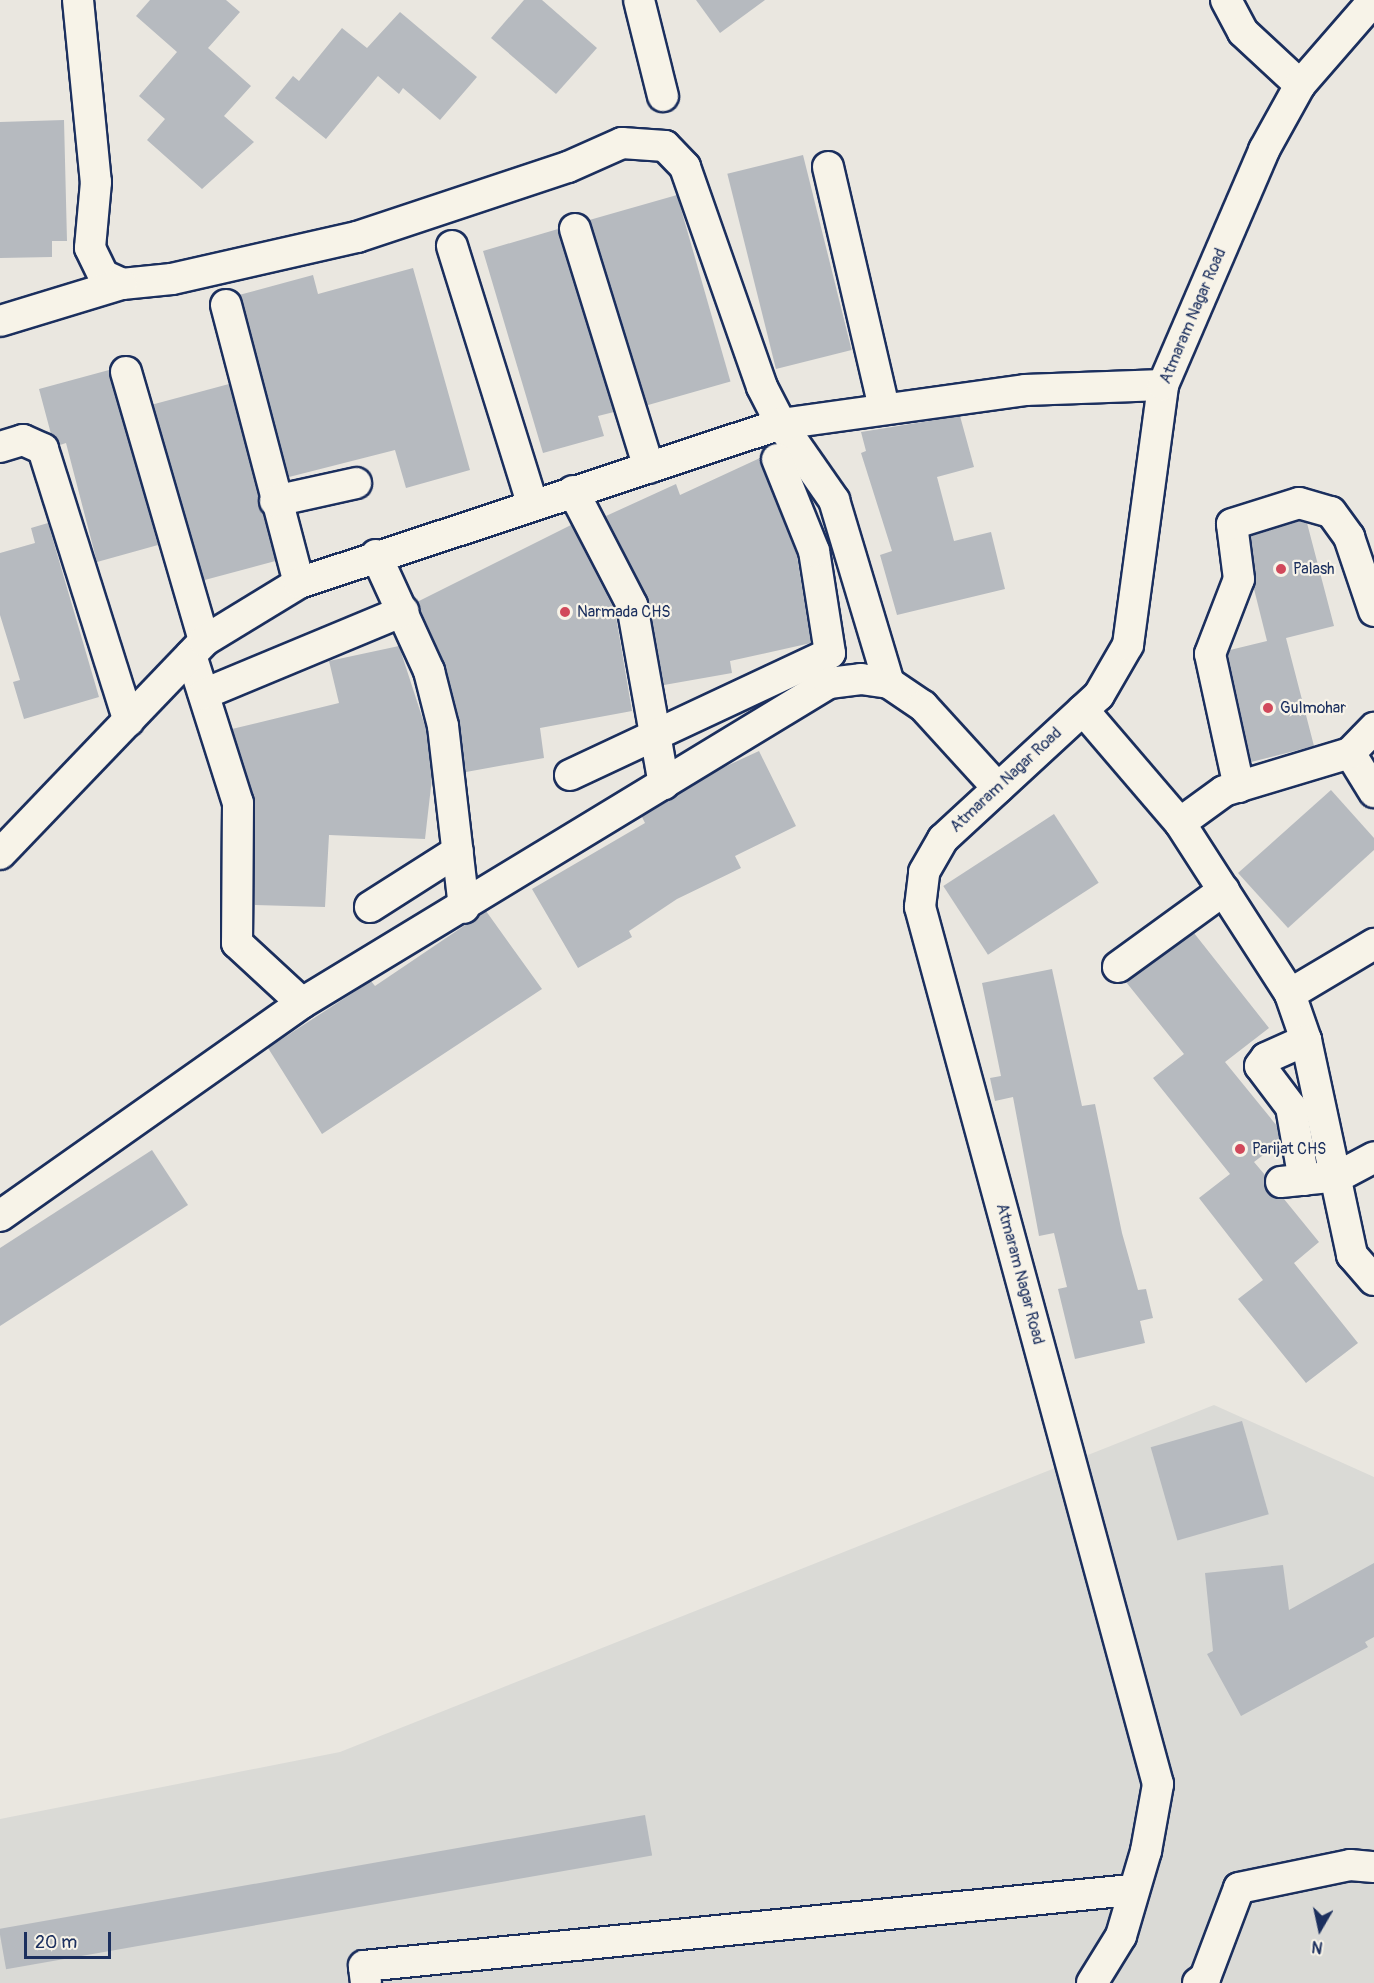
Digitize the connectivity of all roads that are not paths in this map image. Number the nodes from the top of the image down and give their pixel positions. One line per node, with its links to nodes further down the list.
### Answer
1 (78, 0): 10 (street)
2 (639, 0): 6 (street)
3 (1226, 0): 5 (street)
4 (1374, 0): 5 (street, Atmaram Nagar Road)
5 (1300, 85): 14 (street, Atmaram Nagar Road)
6 (664, 146): 10 (street); 16 (street)
7 (828, 167): 15 (street)
8 (575, 229): 19 (street)
9 (452, 246): 23 (street)
10 (122, 284): 12 (street)
11 (226, 305): 22 (street)
12 (0, 321)
13 (126, 372): 30 (street)
14 (1163, 385): 15 (street); 33 (street, Atmaram Nagar Road)
15 (884, 407): 16 (street)
16 (781, 424): 19 (street); 24 (street)
17 (0, 447): 34 (street)
18 (777, 459): 25 (street)
19 (649, 468): 21 (street)
20 (356, 483): 22 (street)
21 (573, 491): 23 (street); 36 (street)
22 (275, 501): 27 (street)
23 (532, 503): 26 (street)
24 (847, 544): 25 (street); 31 (street)
25 (814, 551): 36 (street)
26 (376, 555): 27 (street); 28 (street)
27 (299, 583): 30 (street)
28 (403, 611): 32 (street); 44 (street)
29 (1374, 611): 40 (street)
30 (197, 648): 32 (street); 34 (street)
31 (889, 683): 39 (street); 41 (street)
32 (204, 694): 52 (street)
33 (1083, 710): 41 (street, Atmaram Nagar Road); 43 (street)
34 (129, 721): 45 (street)
35 (1374, 728): 37 (street)
36 (656, 736): 38 (street); 39 (street)
37 (1350, 753): 40 (street); 42 (street)
38 (570, 775)
39 (664, 784): 48 (street)
40 (1239, 786): 43 (street)
41 (998, 788): 59 (street, Atmaram Nagar Road)
42 (1374, 792)
43 (1180, 823): 46 (street)
44 (458, 851): 47 (street); 48 (street)
45 (2, 853)
46 (1224, 890): 50 (street); 51 (street)
47 (369, 907)
48 (464, 908): 52 (street)
49 (1372, 951): 51 (street)
50 (1118, 967)
51 (1290, 994): 53 (street)
52 (302, 1003): 56 (street)
53 (1306, 1040): 55 (street); 55 (street)
54 (1374, 1157): 55 (street)
55 (1338, 1176): 57 (street)
56 (0, 1216)
57 (1374, 1280)
58 (1374, 1867): 62 (street)
59 (1131, 1890): 60 (street); 61 (street)
60 (366, 1983)
61 (1092, 1983)
62 (1198, 1983)

